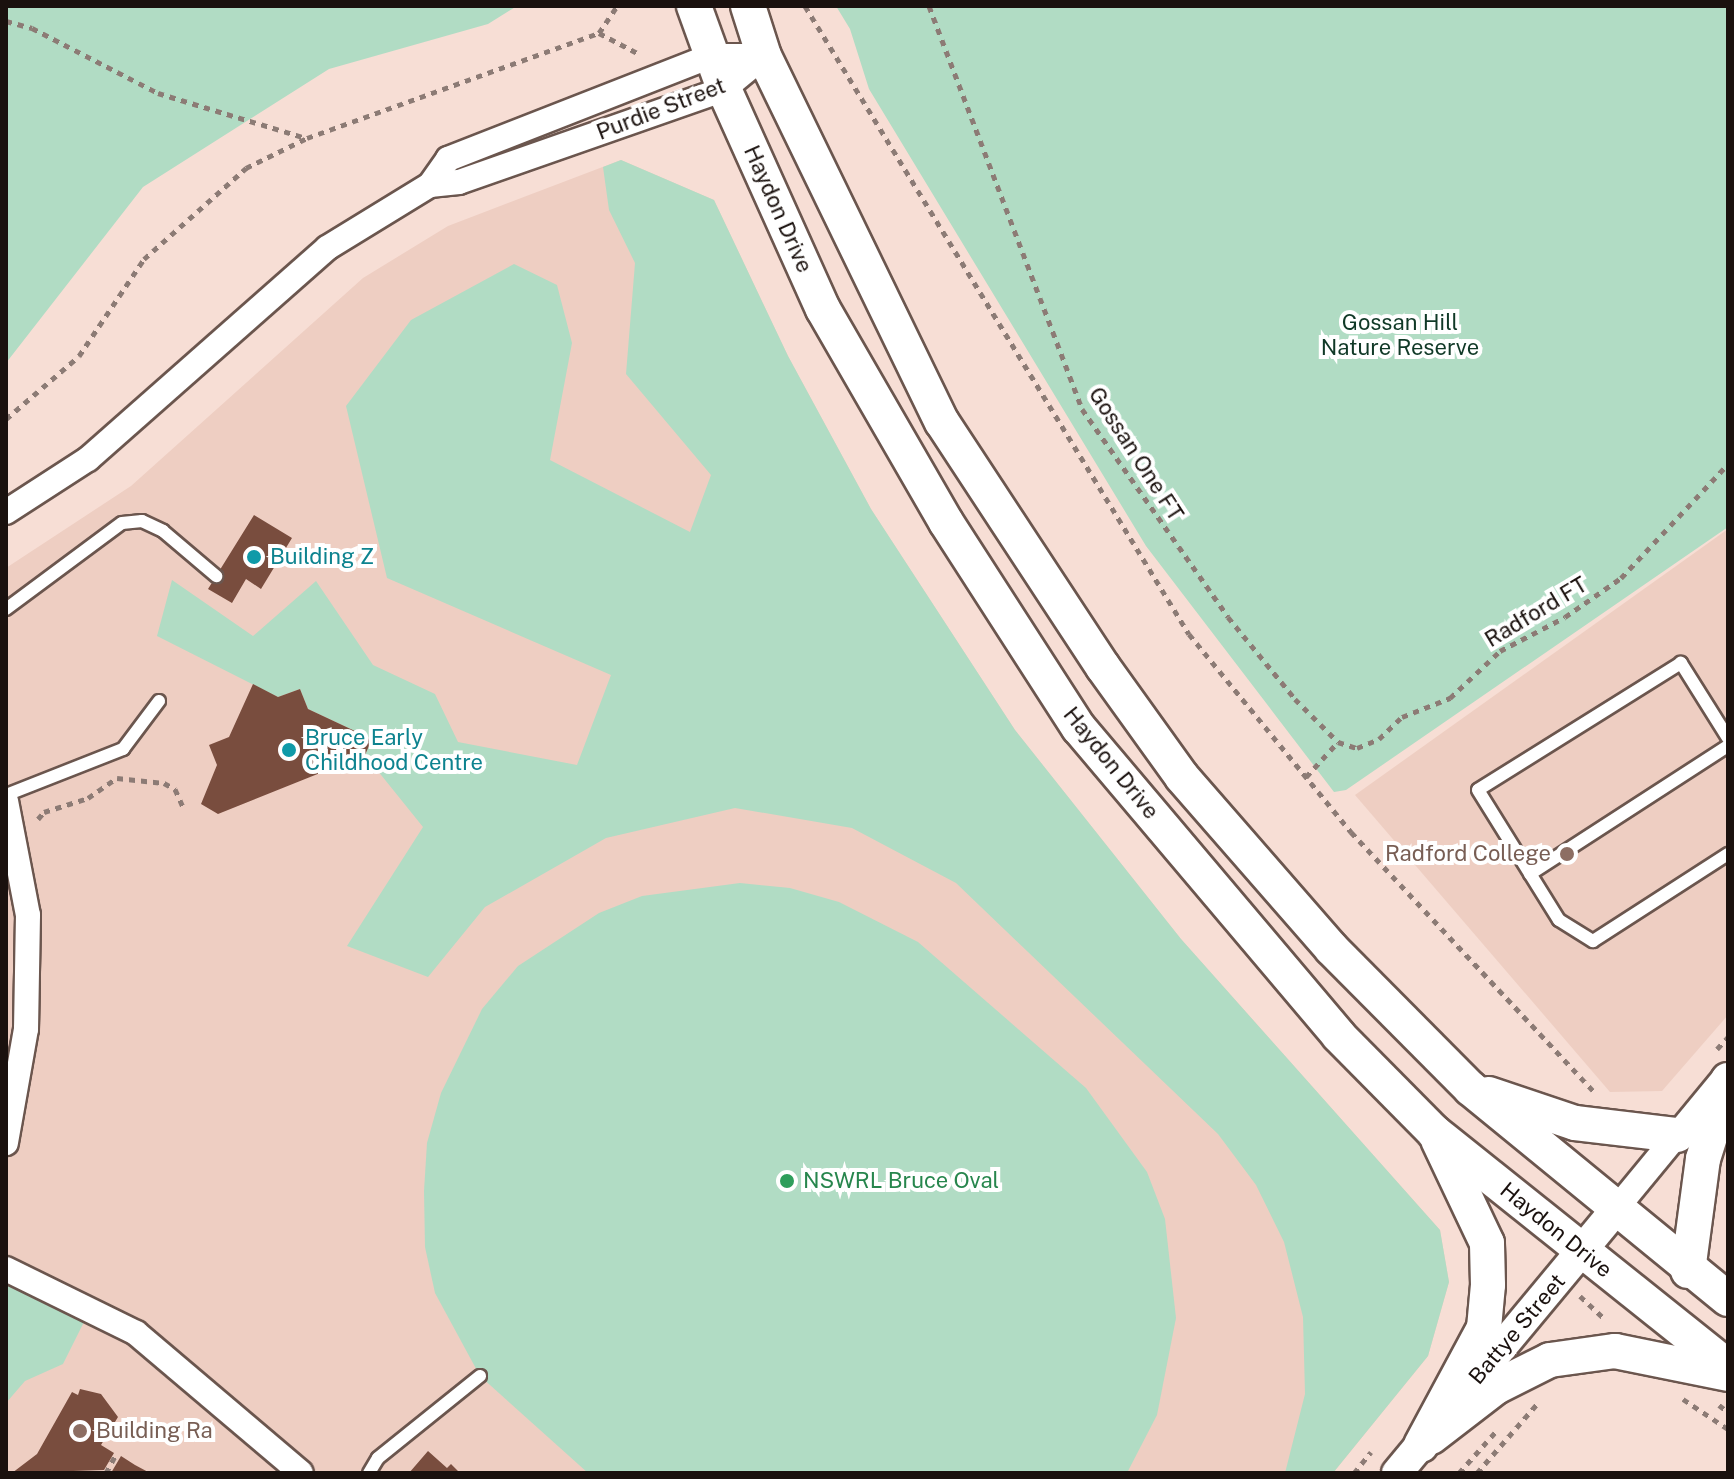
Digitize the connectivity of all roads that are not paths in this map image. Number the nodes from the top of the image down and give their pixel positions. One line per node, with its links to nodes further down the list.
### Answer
1 (694, 6): 3 (main road, Haydon Drive)
2 (748, 6): 4 (main road)
3 (711, 56): 4 (street, Purdie Street); 5 (main road, Haydon Drive); 6 (street, Purdie Street)
4 (764, 56): 5 (street, Purdie Street); 19 (main road)
5 (724, 89): 6 (street, Purdie Street); 20 (main road, Haydon Drive)
6 (430, 185): 7 (street, Purdie Street)
7 (6, 512)
8 (216, 576): 9 (lane)
9 (6, 609)
10 (159, 701): 13 (lane)
11 (1728, 738): 16 (lane)
12 (1728, 746): 16 (lane)
13 (6, 795)
14 (6, 801): 22 (street)
15 (1728, 854): 16 (lane)
16 (1530, 874)
17 (1718, 1069): 26 (main road)
18 (1728, 1074): 21 (street, Battye Street)
19 (1470, 1088): 21 (main road); 23 (main road)
20 (1434, 1132): 24 (main road, Haydon Drive); 31 (main road)
21 (1677, 1135): 23 (street, Battye Street)
22 (6, 1143)
23 (1615, 1210): 24 (street, Battye Street); 26 (main road)
24 (1582, 1250): 28 (main road, Haydon Drive); 31 (street, Battye Street)
25 (6, 1269): 32 (street)
26 (1688, 1271): 27 (main road)
27 (1728, 1299)
28 (1728, 1367)
29 (1728, 1374): 31 (main road)
30 (480, 1376): 33 (lane)
31 (1421, 1445): 34 (street, Battye Street)
32 (301, 1473)
33 (369, 1473)
34 (1397, 1473)

